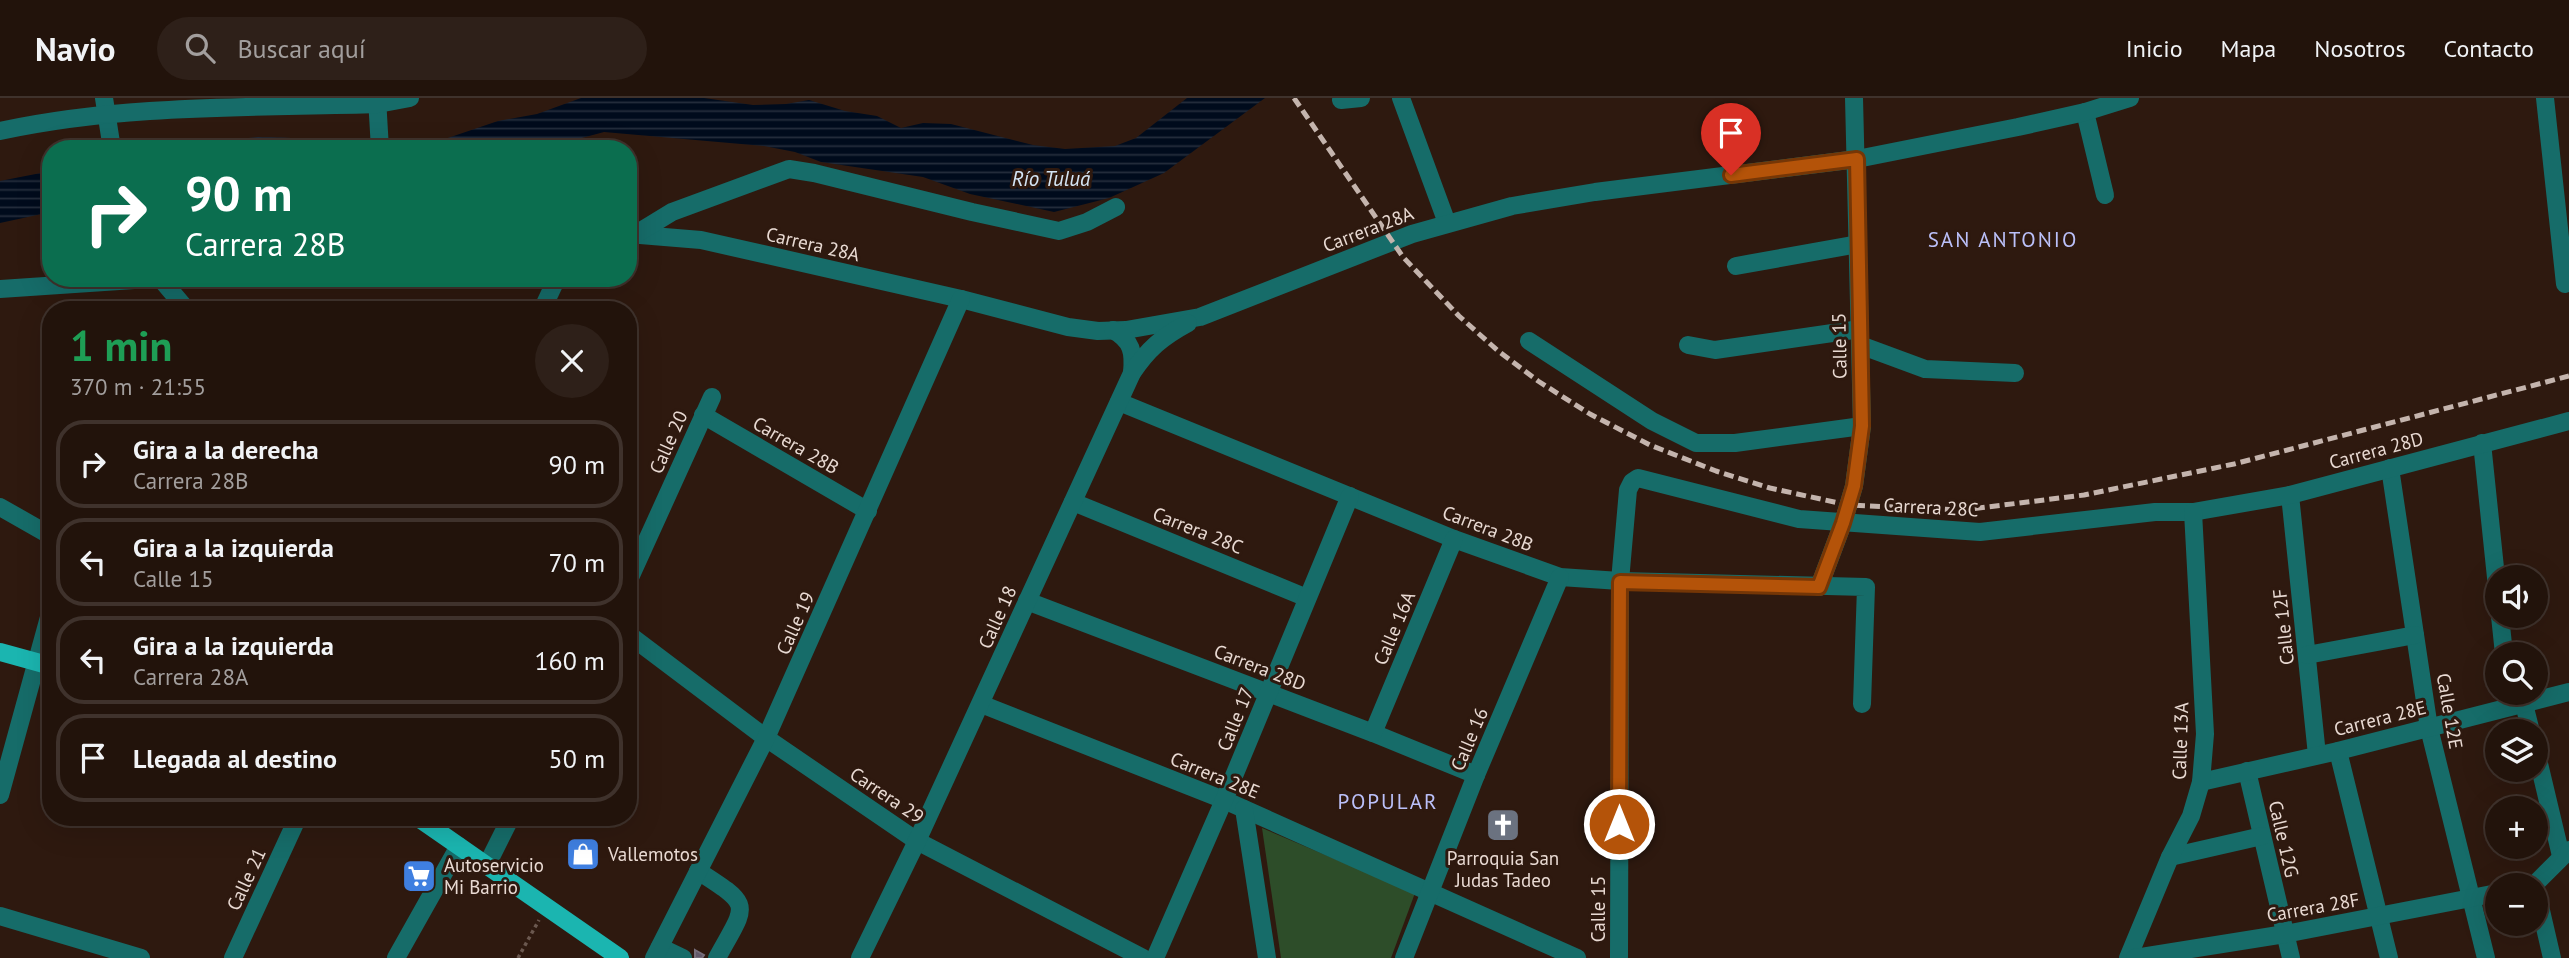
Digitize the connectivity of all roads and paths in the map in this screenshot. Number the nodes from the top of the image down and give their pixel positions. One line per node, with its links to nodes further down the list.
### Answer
1 (410, 98): 8 (street)
2 (1361, 98): 7 (street)
3 (1401, 98): 17 (street)
4 (1854, 98): 14 (street, Calle 15)
5 (2130, 98): 10 (street, Carrera 28A)
6 (2545, 98): 22 (street)
7 (1341, 100)
8 (377, 101): 9 (street); 13 (street)
9 (104, 106): 11 (street); 12 (street)
10 (2085, 112): 14 (street, Carrera 28A); 15 (street)
11 (0, 131)
12 (109, 140)
13 (380, 140)
14 (1857, 159): 17 (street, Carrera 28A); 20 (street, Calle 15)
15 (2105, 195)
16 (1116, 207): 18 (street)
17 (1447, 223): 28 (street, Carrera 28A)
18 (637, 231)
19 (637, 234): 26 (street, Carrera 28A)
20 (1858, 244): 21 (street); 30 (street, Calle 15)
21 (1736, 266)
22 (2565, 284)
23 (42, 286): 25 (street)
24 (168, 287): 27 (street)
25 (0, 289)
26 (961, 299): 29 (street, Carrera 28A); 47 (street, Calle 19)
27 (180, 301)
28 (1200, 317): 29 (street, Carrera 28A); 33 (street, Calle 18)
29 (1113, 330): 33 (street)
30 (1860, 337): 32 (street); 34 (street); 38 (street, Calle 15)
31 (1529, 341): 38 (street)
32 (1688, 345)
33 (1132, 373): 36 (street, Calle 18)
34 (2015, 373)
35 (712, 397): 37 (street, Calle 20)
36 (1119, 402): 44 (street, Carrera 28B); 45 (street, Calle 18)
37 (703, 415): 47 (street, Carrera 28B); 52 (street, Calle 20)
38 (1862, 426): 49 (street, Calle 15)
39 (2569, 426): 40 (street, Carrera 28D)
40 (2482, 443): 41 (street, Carrera 28D); 53 (street)
41 (2390, 468): 43 (street, Carrera 28D); 59 (street, Calle 12E)
42 (1632, 482): 49 (street, Carrera 28C); 55 (street, Calle 15)
43 (2290, 495): 48 (street, Carrera 28D); 62 (street, Calle 12F)
44 (1350, 496): 51 (street, Carrera 28B); 57 (street, Calle 17)
45 (1073, 502): 57 (street, Carrera 28C); 58 (street, Calle 18)
46 (0, 507): 50 (street)
47 (868, 512): 73 (street, Calle 19)
48 (2193, 512): 49 (street, Carrera 28C); 78 (street, Calle 13A)
49 (1843, 523): 56 (street, Calle 15)
50 (42, 531)
51 (1454, 539): 54 (street, Carrera 28B); 72 (street, Calle 16A)
52 (637, 562)
53 (2495, 565)
54 (1560, 577): 55 (street, Carrera 28B); 77 (street, Calle 16)
55 (1620, 582): 56 (street, Carrera 28B); 117 (street, Calle 15)
56 (1819, 587): 69 (street, Carrera 28B)
57 (1307, 598): 66 (street, Calle 17)
58 (1027, 601): 66 (street, Carrera 28D); 68 (street, Calle 18)
59 (2415, 635): 62 (street); 71 (street, Calle 12E)
60 (637, 641): 73 (street, Carrera 29)
61 (0, 652): 63 (main road)
62 (2307, 655): 75 (street, Calle 12F)
63 (42, 664)
64 (42, 667): 80 (street)
65 (2569, 692): 67 (street, Carrera 28E)
66 (1268, 693): 72 (street, Carrera 28D); 81 (street, Calle 17)
67 (2548, 695)
68 (981, 704): 81 (street, Carrera 28E); 87 (street, Calle 18)
69 (1862, 704)
70 (2501, 705): 71 (street, Carrera 28E)
71 (2429, 728): 74 (street, Carrera 28E); 96 (street, Calle 12E)
72 (1373, 733): 77 (street, Carrera 28D)
73 (766, 738): 87 (street, Carrera 29); 92 (street, Calle 19)
74 (2338, 751): 75 (street, Carrera 28E); 99 (street)
75 (2317, 755): 76 (street, Carrera 28E)
76 (2247, 771): 78 (street, Carrera 28E); 86 (street, Calle 12G)
77 (1476, 775): 94 (street, Calle 16)
78 (2201, 782): 90 (street, Calle 13A)
79 (2545, 782): 89 (street)
80 (0, 795)
81 (1224, 800): 82 (street, Carrera 28E); 113 (street, Calle 17)
82 (1244, 809): 94 (street, Carrera 28E); 114 (street)
83 (294, 826): 105 (street, Calle 21)
84 (430, 826): 88 (main road)
85 (506, 826): 91 (street)
86 (2262, 836): 90 (street); 100 (street, Calle 12G)
87 (917, 841): 111 (street, Calle 18); 112 (street, Carrera 29)
88 (459, 846): 91 (main road); 106 (street)
89 (2565, 853): 93 (street)
90 (2170, 857): 118 (street, Calle 13A)
91 (486, 865): 97 (main road)
92 (698, 871): 102 (street, Calle 19); 110 (street)
93 (2546, 873)
94 (1430, 893): 115 (street, Calle 16); 116 (street, Carrera 28E)
95 (2485, 896): 96 (street, Carrera 28F)
96 (2472, 899): 99 (street, Carrera 28F); 122 (street, Calle 12E)
97 (547, 907): 107 (path); 108 (main road)
98 (0, 916): 104 (street)
99 (2378, 917): 100 (street, Carrera 28F); 121 (street)
100 (2285, 933): 103 (street, Carrera 28F); 120 (street, Calle 12G)
101 (2546, 936): 123 (street)
102 (657, 953): 109 (street)
103 (2190, 954): 119 (street, Carrera 28F)
104 (141, 958)
105 (233, 958)
106 (396, 958)
107 (518, 958)
108 (620, 958)
109 (683, 958)
110 (717, 958)
111 (860, 958)
112 (1143, 958)
113 (1155, 958)
114 (1267, 958)
115 (1404, 958)
116 (1577, 958)
117 (1619, 958)
118 (2128, 958)
119 (2136, 958)
120 (2291, 958)
121 (2389, 958)
122 (2486, 958)
123 (2552, 958)

